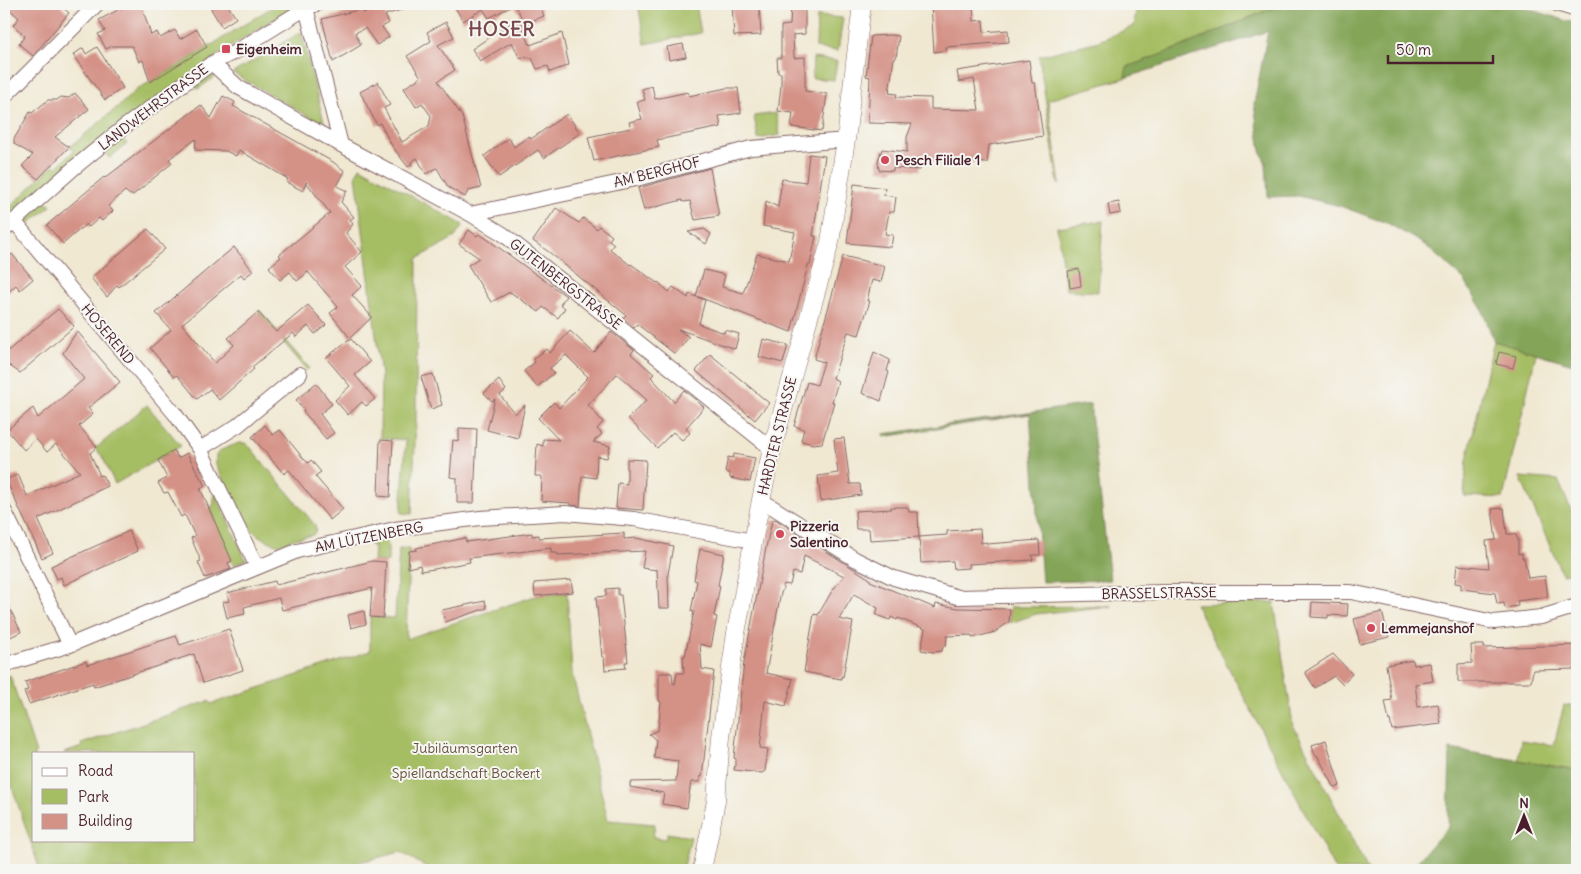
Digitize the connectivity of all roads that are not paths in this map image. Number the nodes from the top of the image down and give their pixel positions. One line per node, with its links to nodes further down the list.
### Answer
1 (97, 4): 7 (street)
2 (862, 4): 8 (main road, HARDTER STRASSE)
3 (1556, 4): 5 (street)
4 (309, 5): 6 (street, LANDWEHRSTRASSE); 9 (street)
5 (1577, 10)
6 (212, 63): 9 (street, GUTENBERGSTRASSE); 11 (street, LANDWEHRSTRASSE)
7 (4, 97)
8 (846, 140): 10 (street, AM BERGHOF); 14 (main road, HARDTER STRASSE)
9 (341, 146): 10 (street, GUTENBERGSTRASSE)
10 (470, 214): 14 (street, GUTENBERGSTRASSE)
11 (9, 225): 13 (street, HOSEREND)
12 (300, 374): 13 (street)
13 (200, 449): 18 (street, HOSEREND)
14 (772, 449): 15 (main road, HARDTER STRASSE)
15 (761, 500): 17 (main road, HARDTER STRASSE); 19 (street, BRASSELSTRASSE)
16 (4, 510): 20 (street)
17 (752, 541): 18 (street, AM LÜTZENBERG); 22 (main road, HARDTER STRASSE)
18 (257, 567): 20 (street, AM LÜTZENBERG)
19 (1577, 606)
20 (70, 645): 21 (street, AM LÜTZENBERG)
21 (4, 665)
22 (702, 870)

